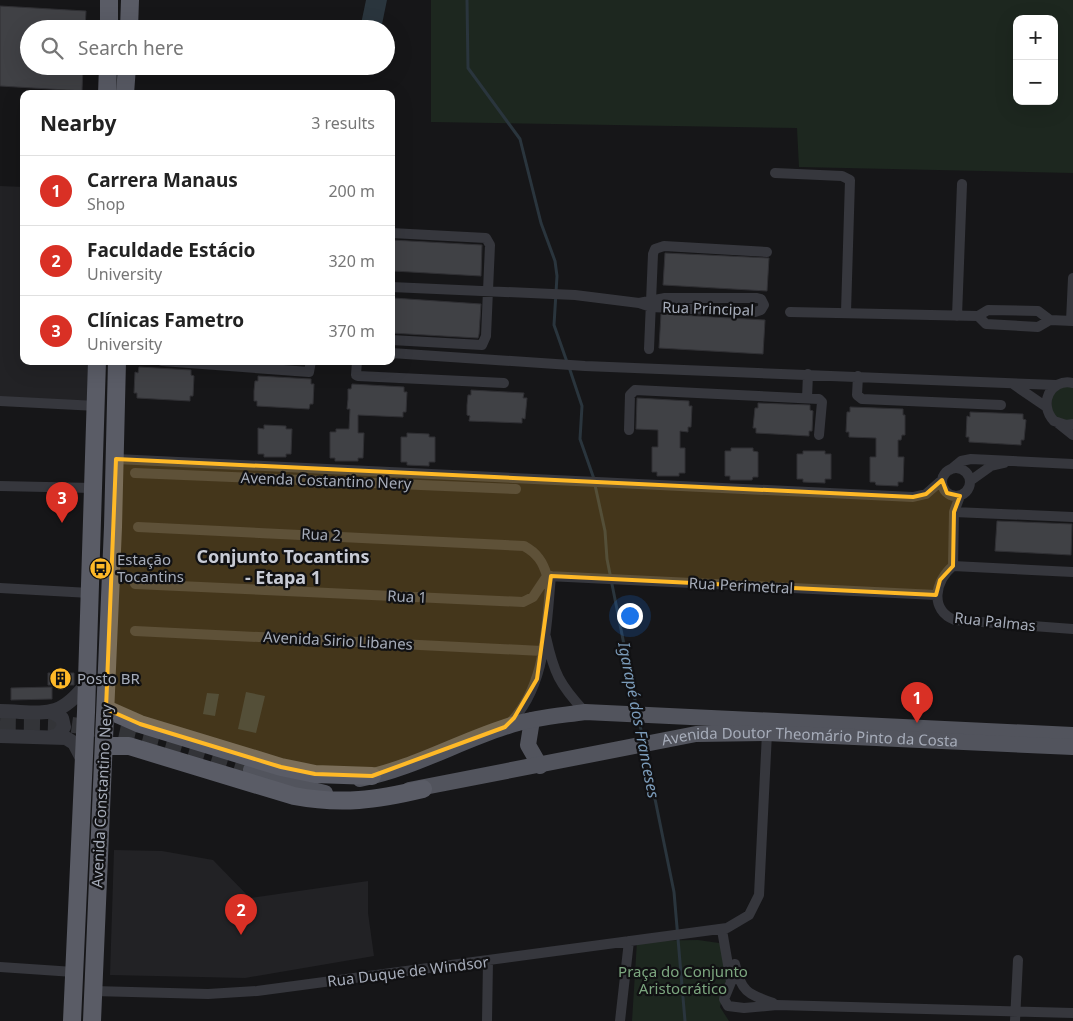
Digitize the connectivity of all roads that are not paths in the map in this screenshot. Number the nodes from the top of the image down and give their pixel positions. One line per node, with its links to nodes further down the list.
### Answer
1 (109, 0): 3 (highway)
2 (130, 0): 4 (highway)
3 (109, 20)
4 (129, 20)
5 (108, 75): 7 (highway)
6 (126, 75): 8 (highway)
7 (107, 90)
8 (125, 90)
9 (775, 173): 18 (street)
10 (962, 184): 19 (street)
11 (395, 233): 15 (street)
12 (767, 252): 16 (street)
13 (1073, 278): 22 (street)
14 (395, 287): 15 (street, Rua Principal)
15 (488, 291): 16 (street, Rua Principal); 23 (street)
16 (651, 303): 16 (street, Rua Principal); 24 (street, Rua Principal)
17 (790, 312): 18 (street)
18 (846, 312): 19 (street)
19 (957, 316): 20 (street)
20 (978, 316): 21 (street); 21 (street)
21 (1050, 320): 22 (street)
22 (1072, 321)
23 (395, 340)
24 (649, 349)
25 (395, 353): 31 (street)
26 (97, 365): 40 (highway, Avenida Constantino Nery)
27 (120, 365): 47 (highway, Avenida Constantino Nery)
28 (215, 365): 29 (street)
29 (310, 365)
30 (357, 365): 33 (street)
31 (808, 374): 32 (street); 37 (street)
32 (858, 376): 34 (street); 39 (street)
33 (504, 383)
34 (1013, 383): 36 (street); 41 (street)
35 (1073, 383): 36 (street)
36 (1056, 385): 41 (street)
37 (807, 398): 44 (street); 45 (street)
38 (0, 401): 40 (street)
39 (1001, 405)
40 (96, 406): 55 (highway, Avenida Constantino Nery)
41 (1046, 406): 42 (street)
42 (1058, 424): 43 (street); 46 (street)
43 (1073, 424)
44 (629, 430)
45 (819, 435)
46 (1073, 435)
47 (116, 459): 52 (street); 73 (highway, Avenida Constantino Nery)
48 (1007, 462): 49 (street); 50 (street); 53 (street)
49 (1073, 464)
50 (950, 470): 52 (street); 53 (street)
51 (135, 473): 56 (street, Avenda Costantino Nery)
52 (942, 480): 57 (street)
53 (970, 481): 57 (street)
54 (0, 486): 55 (street)
55 (93, 488): 66 (highway, Avenida Constantino Nery)
56 (516, 489)
57 (960, 496): 58 (street)
58 (954, 512): 59 (street); 61 (street)
59 (1073, 517)
60 (138, 527): 63 (street, Rua 2)
61 (953, 566): 62 (street); 67 (street)
62 (1073, 572)
63 (549, 576): 64 (street, Rua 1); 67 (street, Rua Perimetral); 70 (street)
64 (135, 584)
65 (0, 588): 66 (street)
66 (90, 593): 72 (highway, Avenida Constantino Nery)
67 (936, 595): 68 (street, Rua Palmas)
68 (1073, 628)
69 (134, 631): 71 (street, Avenida Sirio Libanes)
70 (545, 632): 71 (street); 75 (street)
71 (542, 650): 78 (street)
72 (87, 682): 76 (street); 85 (highway, Avenida Constantino Nery)
73 (106, 709): 84 (highway, Avenida Constantino Nery); 87 (highway)
74 (0, 711): 76 (street)
75 (585, 712): 77 (main road, Avenida Doutor Theomário Pinto da Costa); 80 (main road, Avenida Doutor Theomário Pinto da Costa)
76 (53, 713): 82 (street)
77 (532, 720): 78 (main road, Avenida Doutor Theomário Pinto da Costa); 86 (main road)
78 (505, 727): 87 (main road, Avenida Doutor Theomário Pinto da Costa)
79 (767, 733): 83 (main road, Avenida Doutor Theomário Pinto da Costa); 86 (main road, Avenida Doutor Theomário Pinto da Costa); 89 (street, Rua Duque de Windsor)
80 (1073, 734)
81 (0, 736): 82 (street)
82 (51, 737): 85 (street)
83 (1073, 747)
84 (104, 750): 88 (highway); 95 (highway, Avenida Constantino Nery)
85 (84, 764): 94 (highway, Avenida Constantino Nery)
86 (540, 766): 88 (main road, Avenida Doutor Theomário Pinto da Costa)
87 (372, 776): 88 (main road, Avenida Doutor Theomário Pinto da Costa)
88 (423, 789)
89 (725, 929): 90 (street, Rua Duque de Windsor); 96 (street); 96 (street)
90 (629, 941): 92 (street, Rua Duque de Windsor); 102 (street)
91 (1018, 960): 98 (street)
92 (488, 961): 95 (street, Rua Duque de Windsor); 101 (street)
93 (0, 967): 94 (street)
94 (74, 972): 99 (highway, Avenida Constantino Nery)
95 (93, 991): 100 (highway, Avenida Constantino Nery)
96 (777, 1005): 98 (street)
97 (1073, 1013): 98 (street)
98 (1015, 1016)
99 (72, 1021)
100 (92, 1021)
101 (487, 1021)
102 (620, 1021)

